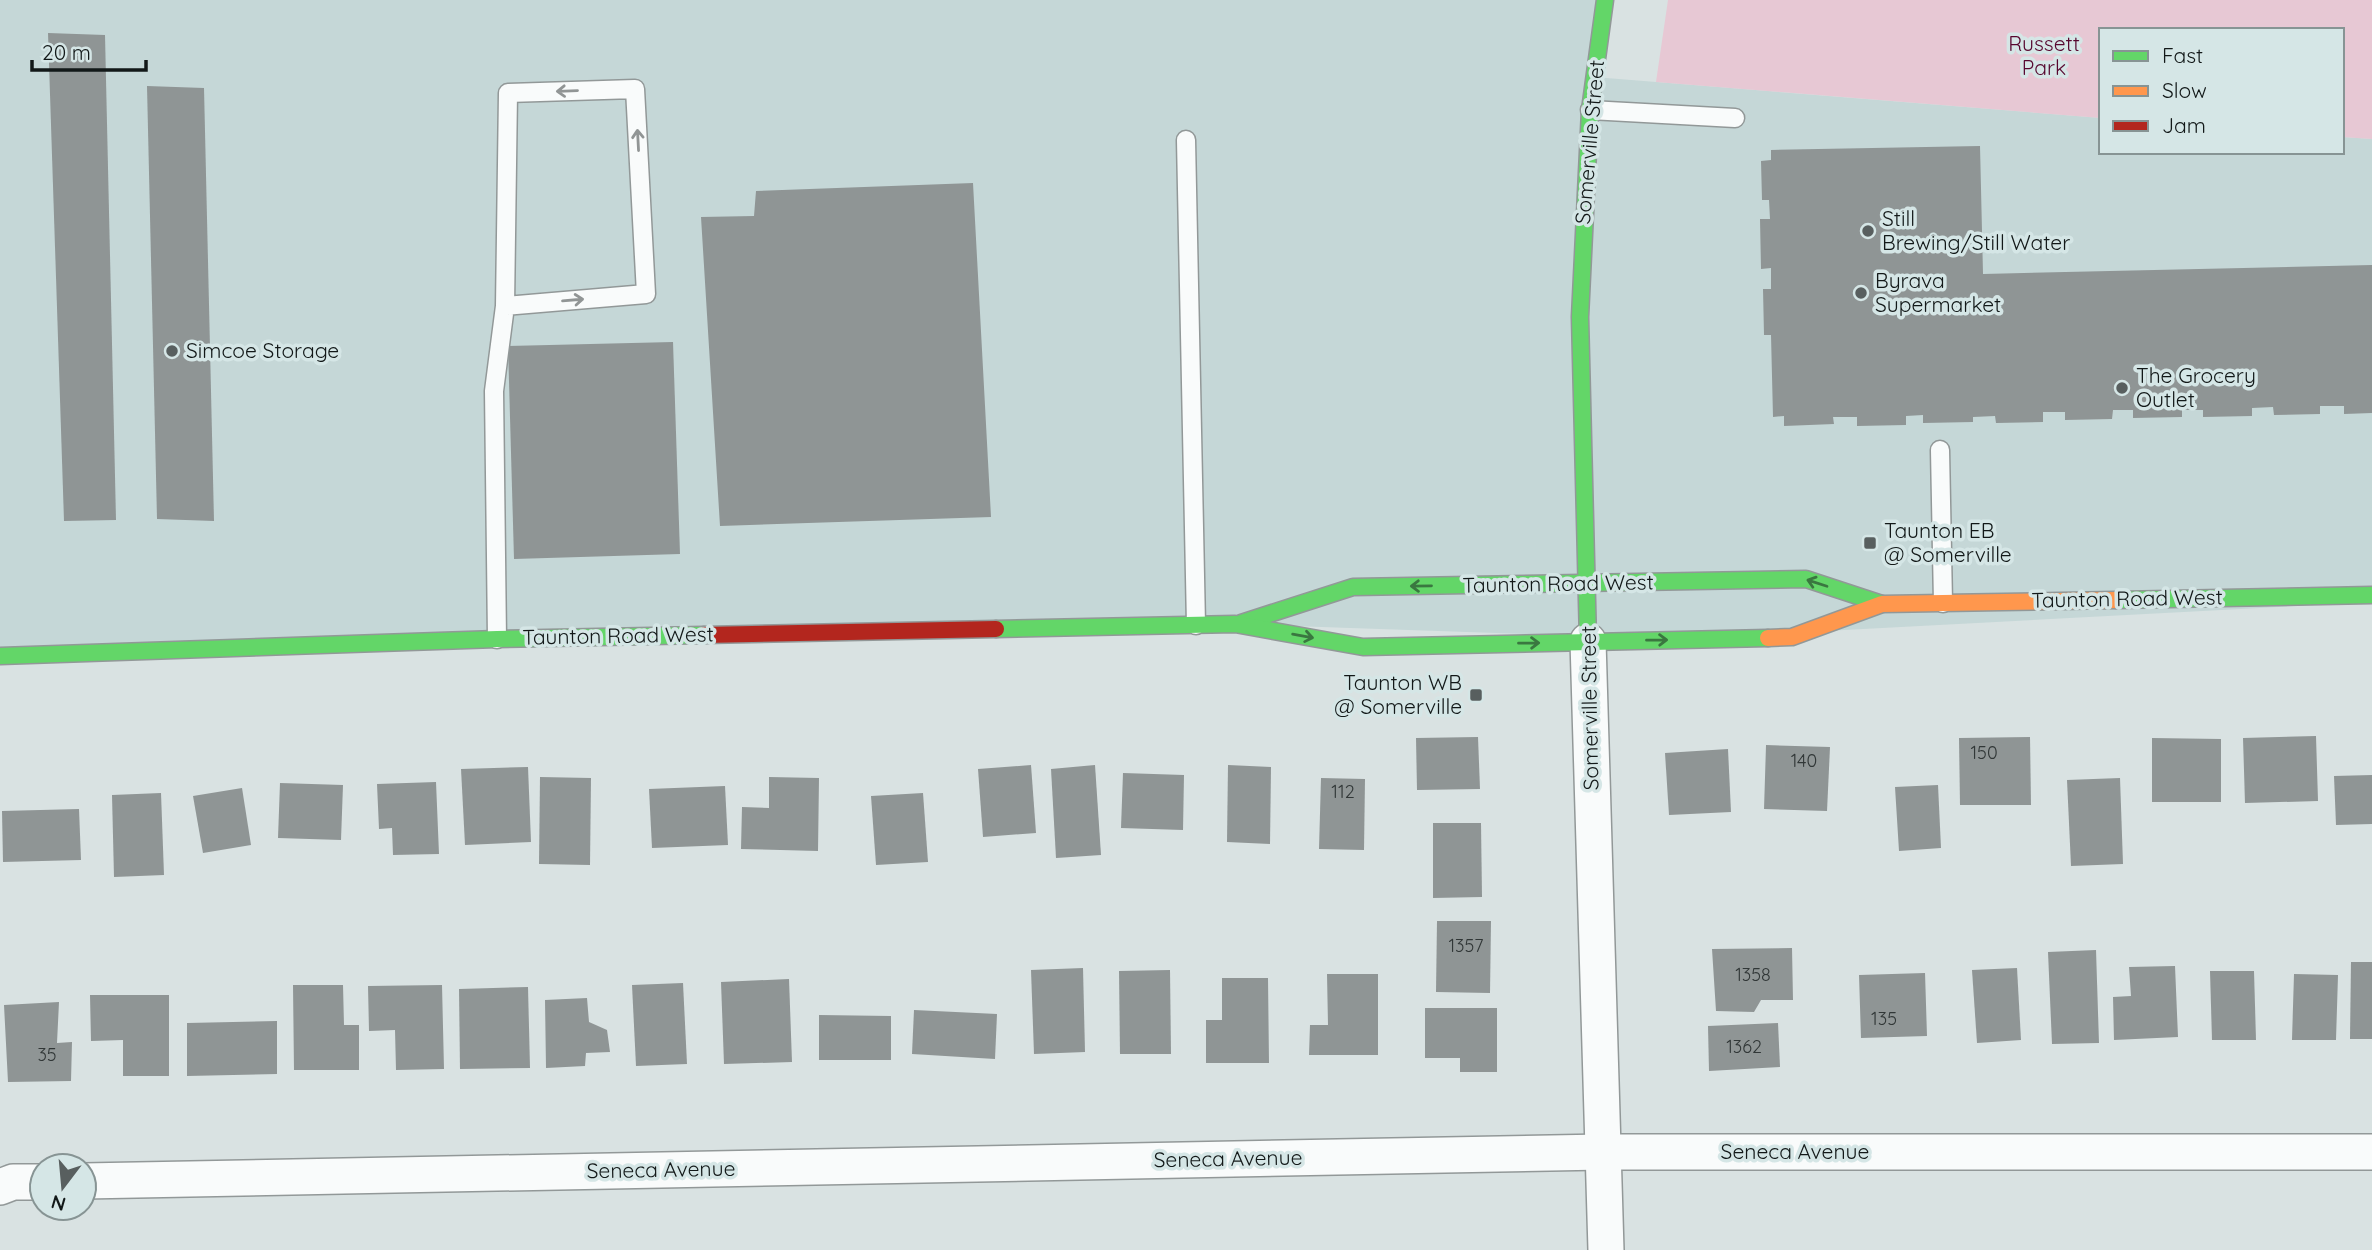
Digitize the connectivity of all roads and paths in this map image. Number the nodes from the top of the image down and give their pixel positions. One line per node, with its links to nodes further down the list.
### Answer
1 (1605, 0): 2 (main road, Somerville Street)
2 (1590, 110): 3 (lane); 7 (main road, Somerville Street)
3 (1735, 118)
4 (1186, 140): 11 (lane)
5 (505, 306): 5 (lane, one-way to 5); 13 (lane)
6 (1940, 450): 9 (lane)
7 (1587, 583): 10 (main road, Taunton Road West, one-way to 7); 12 (main road, Taunton Road West, one-way to 12); 14 (main road, Somerville Street)
8 (2372, 595): 9 (main road, Taunton Road West)
9 (1943, 603): 10 (main road, Taunton Road West)
10 (1882, 604): 14 (main road, Taunton Road West, one-way to 10)
11 (1196, 625): 12 (main road, Taunton Road West); 13 (main road, Taunton Road West)
12 (1235, 625): 14 (main road, Taunton Road West, one-way to 14)
13 (497, 639): 15 (main road, Taunton Road West)
14 (1588, 641): 16 (street, Somerville Street)
15 (0, 656)
16 (1603, 1152): 17 (street, Seneca Avenue); 18 (street, Seneca Avenue); 21 (street, Somerville Street)
17 (2372, 1152)
18 (98, 1181)
19 (28, 1182): 20 (street)
20 (0, 1187)
21 (1606, 1250)

